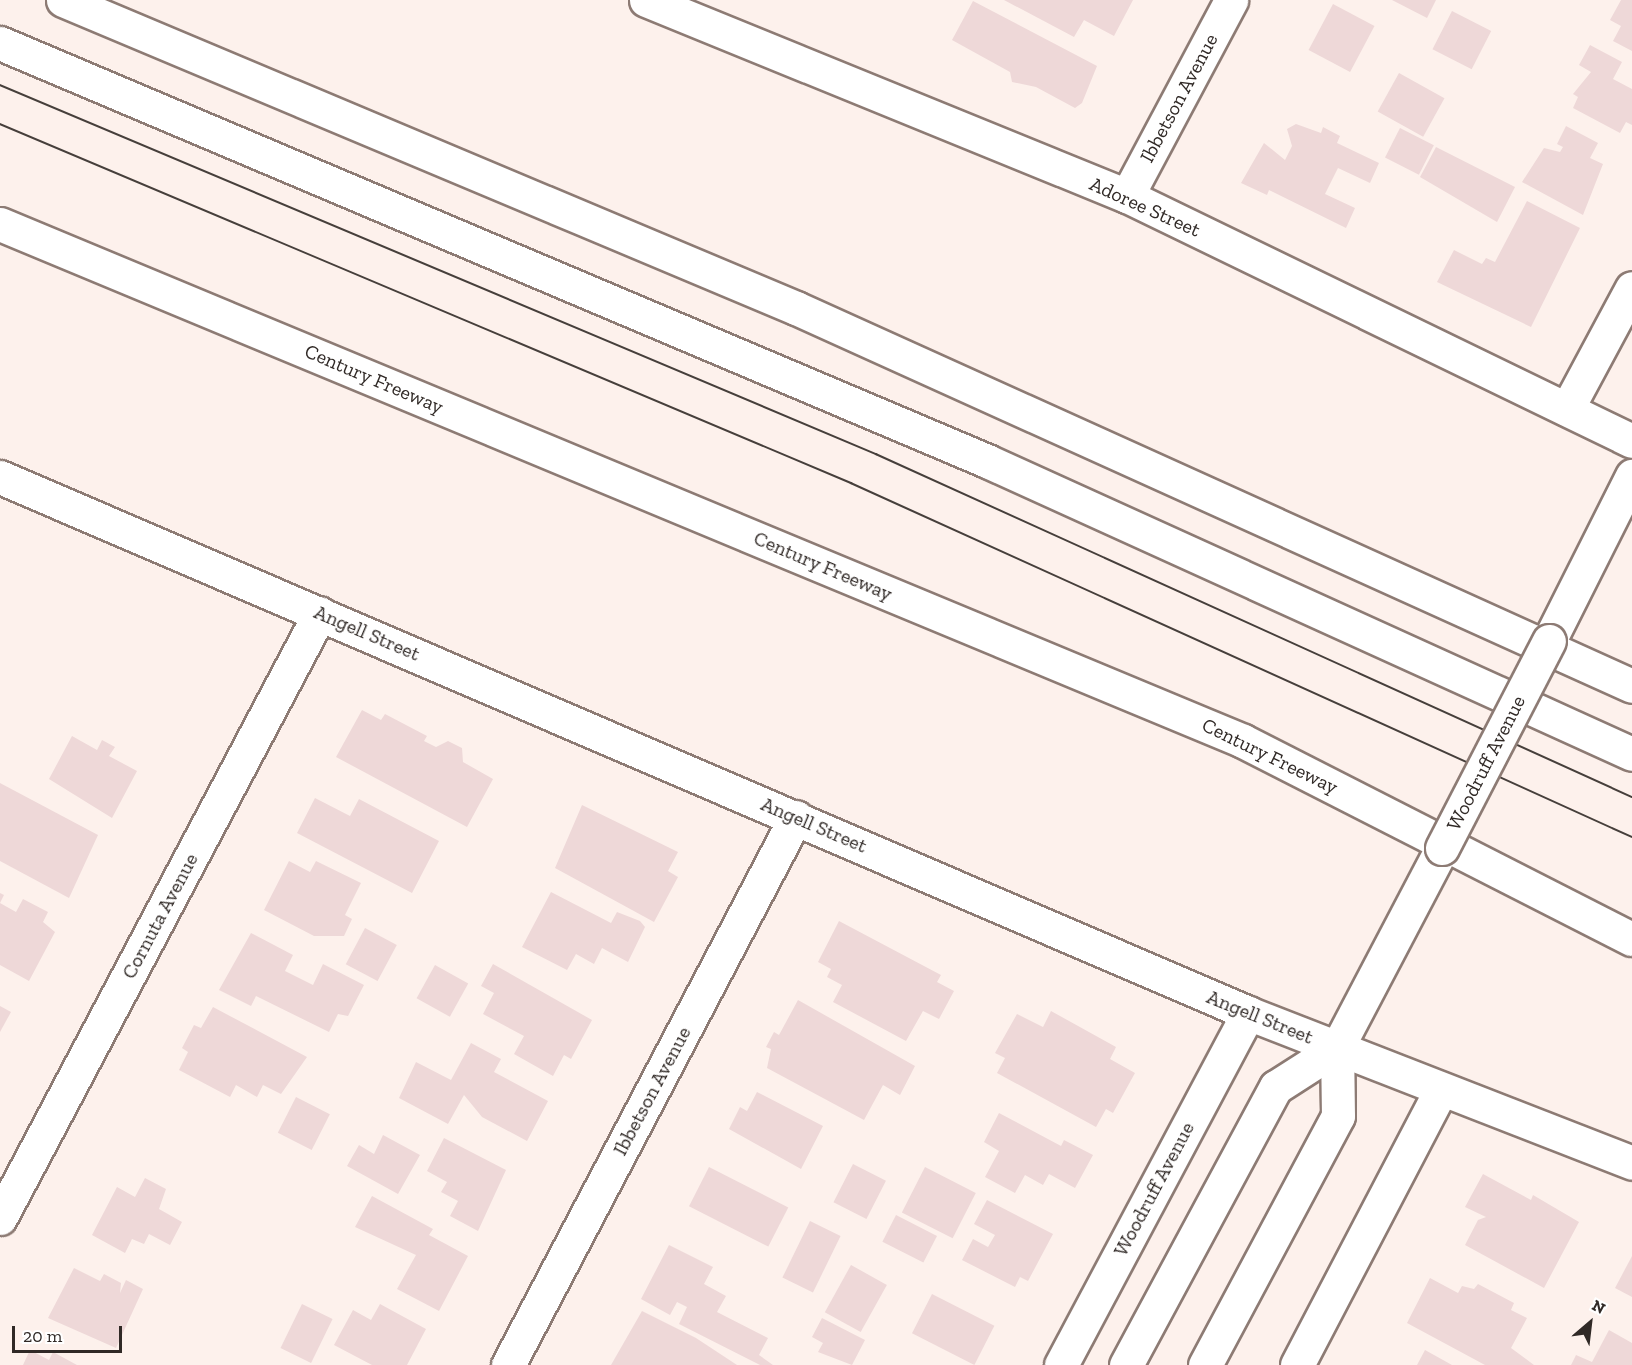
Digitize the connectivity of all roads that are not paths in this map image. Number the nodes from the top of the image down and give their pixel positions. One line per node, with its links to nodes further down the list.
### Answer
1 (63, 0): 13 (main road)
2 (646, 0): 5 (main road, Adoree Street)
3 (1231, 0): 5 (main road, Ibbetson Avenue)
4 (0, 43): 14 (main road)
5 (1127, 196): 8 (main road, Adoree Street)
6 (0, 224): 16 (main road, Century Freeway)
7 (1632, 288): 8 (main road)
8 (1568, 409): 9 (main road, Adoree Street)
9 (1632, 441)
10 (1632, 476): 18 (main road, Woodruff Avenue, bridge)
11 (0, 477): 12 (main road, Angell Street)
12 (320, 613): 15 (main road, Angell Street); 21 (main road, Cornuta Avenue)
13 (1632, 686)
14 (1632, 754)
15 (796, 817): 17 (main road, Angell Street); 22 (main road, Ibbetson Avenue)
16 (1632, 939)
17 (1248, 1013): 18 (main road, Angell Street); 23 (main road, Woodruff Avenue)
18 (1336, 1048): 19 (main road, Angell Street); 24 (main road, Woodruff Avenue); 25 (main road, Woodruff Avenue)
19 (1442, 1090): 20 (main road, Angell Street); 26 (main road)
20 (1632, 1163)
21 (0, 1218)
22 (508, 1365)
23 (1061, 1365)
24 (1126, 1365)
25 (1205, 1365)
26 (1297, 1365)

